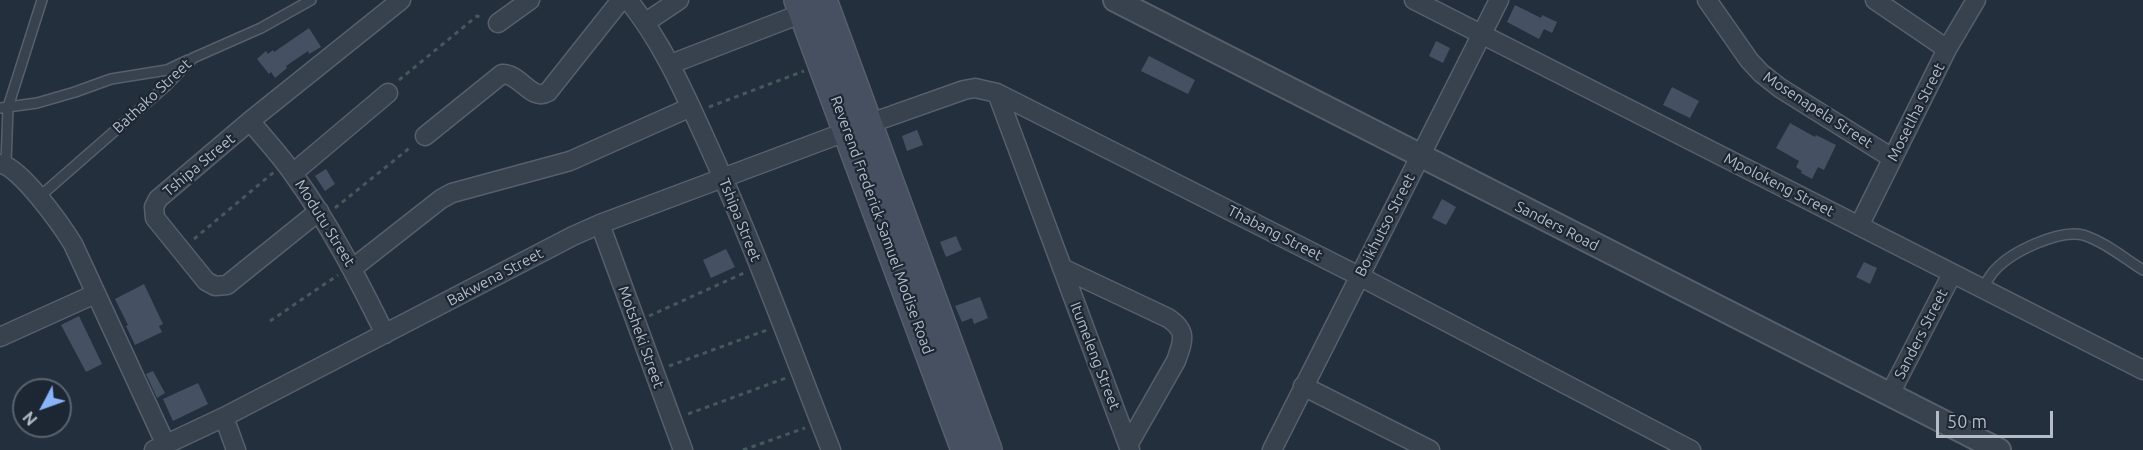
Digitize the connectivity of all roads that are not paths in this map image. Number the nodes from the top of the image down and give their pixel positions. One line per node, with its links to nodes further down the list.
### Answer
1 (42, 0): 23 (lane)
2 (311, 0): 19 (lane, Bathako Street)
3 (401, 0): 25 (street, Tshipa Street)
4 (530, 0): 16 (street)
5 (621, 0): 27 (street)
6 (628, 0): 15 (street, Tshipa Street)
7 (679, 0): 15 (street)
8 (1115, 0): 28 (street, Sanders Road)
9 (1499, 0): 17 (street, Boikhutso Street)
10 (1707, 0): 29 (street, Mosenapela Street)
11 (1875, 0): 18 (street)
12 (1976, 0): 18 (street, Mosetlha Street)
13 (1421, 1): 17 (street, Mpolokeng Street)
14 (808, 4): 20 (street); 26 (main road, Reverend Frederick Samuel Modise Road); 26 (main road, Reverend Frederick Samuel Modise Road)
15 (646, 22): 20 (street, Tshipa Street)
16 (498, 23)
17 (1482, 34): 28 (street, Boikhutso Street); 36 (street, Mpolokeng Street)
18 (1947, 50): 29 (street, Mosetlha Street)
19 (193, 58): 23 (lane); 33 (lane, Bathako Street)
20 (671, 64): 24 (street, Tshipa Street)
21 (388, 93): 31 (street)
22 (997, 93): 26 (street, Thabang Street); 38 (street, Itumeleng Street); 41 (street, Thabang Street)
23 (4, 107): 30 (lane)
24 (692, 110): 32 (street, Tshipa Street); 37 (street)
25 (250, 121): 31 (street, Modutu Street); 34 (street, Tshipa Street)
26 (859, 128): 32 (street, Bakwena Street); 55 (main road, Reverend Frederick Samuel Modise Road); 56 (main road, Reverend Frederick Samuel Modise Road)
27 (425, 136)
28 (1421, 157): 41 (street, Boikhutso Street); 48 (street, Sanders Road)
29 (1892, 158): 36 (street, Mosetlha Street)
30 (3, 164): 33 (street)
31 (289, 168): 34 (street, Modutu Street)
32 (724, 178): 35 (street, Bakwena Street); 54 (street, Tshipa Street)
33 (38, 198): 43 (street)
34 (321, 214): 37 (street, Modutu Street)
35 (600, 224): 44 (street, Bakwena Street); 53 (street, Motsheki Street)
36 (1859, 226): 40 (street, Mpolokeng Street)
37 (352, 267): 44 (street, Modutu Street)
38 (1062, 268): 51 (street, Itumeleng Street); 51 (street, Itumeleng Street)
39 (2143, 270): 42 (lane)
40 (1952, 274): 42 (street, Mpolokeng Street); 48 (street, Sanders Street)
41 (1359, 276): 47 (street, Boikhutso Street); 59 (street, Thabang Street)
42 (1982, 289): 46 (street, Mpolokeng Street)
43 (95, 294): 45 (street); 50 (street)
44 (385, 334): 49 (street, Bakwena Street)
45 (0, 337)
46 (2143, 370)
47 (1303, 386): 57 (street, Boikhutso Street); 58 (street)
48 (1890, 394): 60 (street, Sanders Road)
49 (224, 417): 50 (street, Bakwena Street); 52 (street)
50 (160, 447)
51 (1129, 447)
52 (236, 450)
53 (682, 450)
54 (831, 450)
55 (965, 450)
56 (988, 450)
57 (1272, 450)
58 (1430, 450)
59 (1691, 450)
60 (2000, 450)

